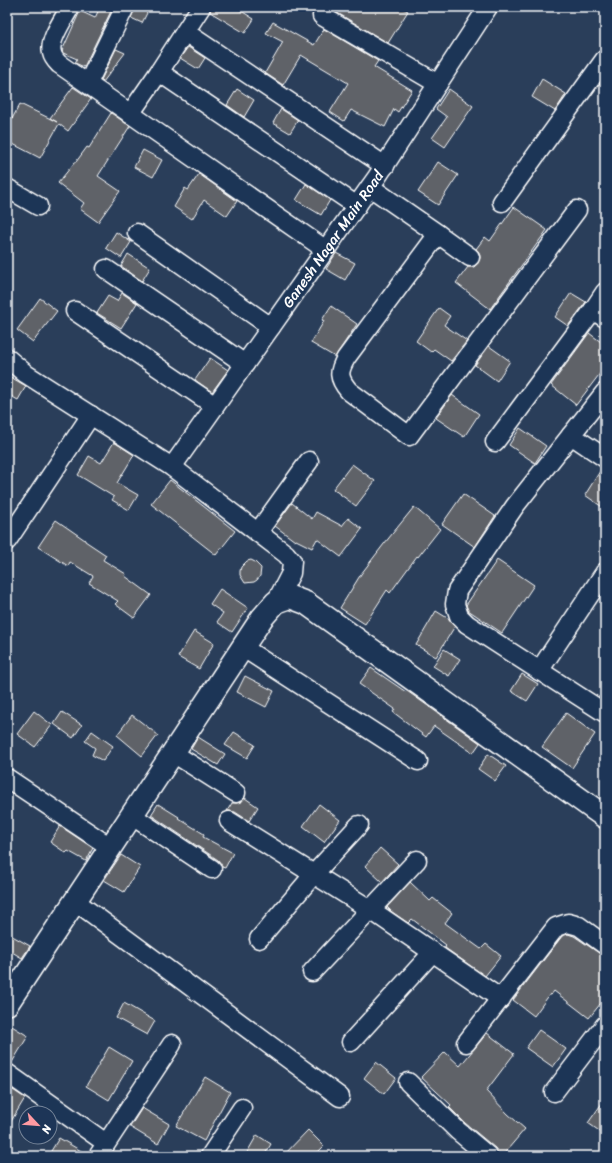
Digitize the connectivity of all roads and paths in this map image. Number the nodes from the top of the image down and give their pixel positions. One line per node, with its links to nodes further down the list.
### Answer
1 (70, 7): 9 (street)
2 (125, 7): 9 (street)
3 (201, 7): 6 (street)
4 (488, 7): 10 (street, Ganesh Nagar Main Road)
5 (322, 16): 10 (street)
6 (185, 32): 8 (street); 12 (street)
7 (605, 59): 15 (street)
8 (159, 72): 11 (street); 17 (street)
9 (88, 84): 11 (street)
10 (438, 84): 12 (street, Ganesh Nagar Main Road)
11 (130, 114): 21 (street)
12 (385, 166): 13 (street, Ganesh Nagar Main Road)
13 (370, 187): 17 (street, Ganesh Nagar Main Road); 20 (street)
14 (7, 188): 16 (street)
15 (502, 202)
16 (38, 206)
17 (357, 206): 21 (street, Ganesh Nagar Main Road)
18 (577, 210): 20 (street)
19 (136, 233): 27 (street)
20 (438, 234): 22 (street)
21 (326, 250): 27 (street, Ganesh Nagar Main Road)
22 (470, 257)
23 (106, 269): 29 (street)
24 (605, 292): 26 (street)
25 (75, 311): 31 (street)
26 (599, 314): 34 (street)
27 (271, 327): 29 (street, Ganesh Nagar Main Road)
28 (7, 358): 32 (street)
29 (245, 364): 31 (street, Ganesh Nagar Main Road)
30 (605, 392): 33 (street)
31 (215, 406): 37 (street, Ganesh Nagar Main Road)
32 (91, 415): 37 (street); 39 (street)
33 (572, 435): 35 (street); 43 (street)
34 (496, 442)
35 (605, 458)
36 (309, 461): 38 (street)
37 (172, 467): 38 (street)
38 (258, 532): 41 (street)
39 (7, 541)
40 (605, 572): 43 (street)
41 (276, 602): 42 (street); 50 (street)
42 (242, 647): 45 (street); 46 (street)
43 (539, 671): 44 (street)
44 (605, 713)
45 (173, 752): 48 (street); 49 (street)
46 (418, 761)
47 (7, 778): 53 (street)
48 (236, 793)
49 (131, 815): 53 (street); 55 (street)
50 (605, 817)
51 (229, 822): 56 (street)
52 (359, 825): 56 (street)
53 (110, 847): 57 (street)
54 (418, 860): 58 (street)
55 (212, 869)
56 (314, 874): 58 (street); 59 (street)
57 (75, 900): 64 (street); 72 (street)
58 (371, 910): 61 (street); 62 (street)
59 (259, 939)
60 (605, 945): 63 (street)
61 (433, 952): 63 (street); 66 (street)
62 (312, 972)
63 (501, 999): 68 (street)
64 (7, 1004)
65 (605, 1025): 71 (street)
66 (351, 1042)
67 (172, 1044): 74 (street)
68 (466, 1044)
69 (7, 1073): 74 (street)
70 (408, 1082): 76 (street)
71 (554, 1092)
72 (340, 1097)
73 (242, 1108): 75 (street)
74 (102, 1149)
75 (216, 1154)
76 (488, 1156)

